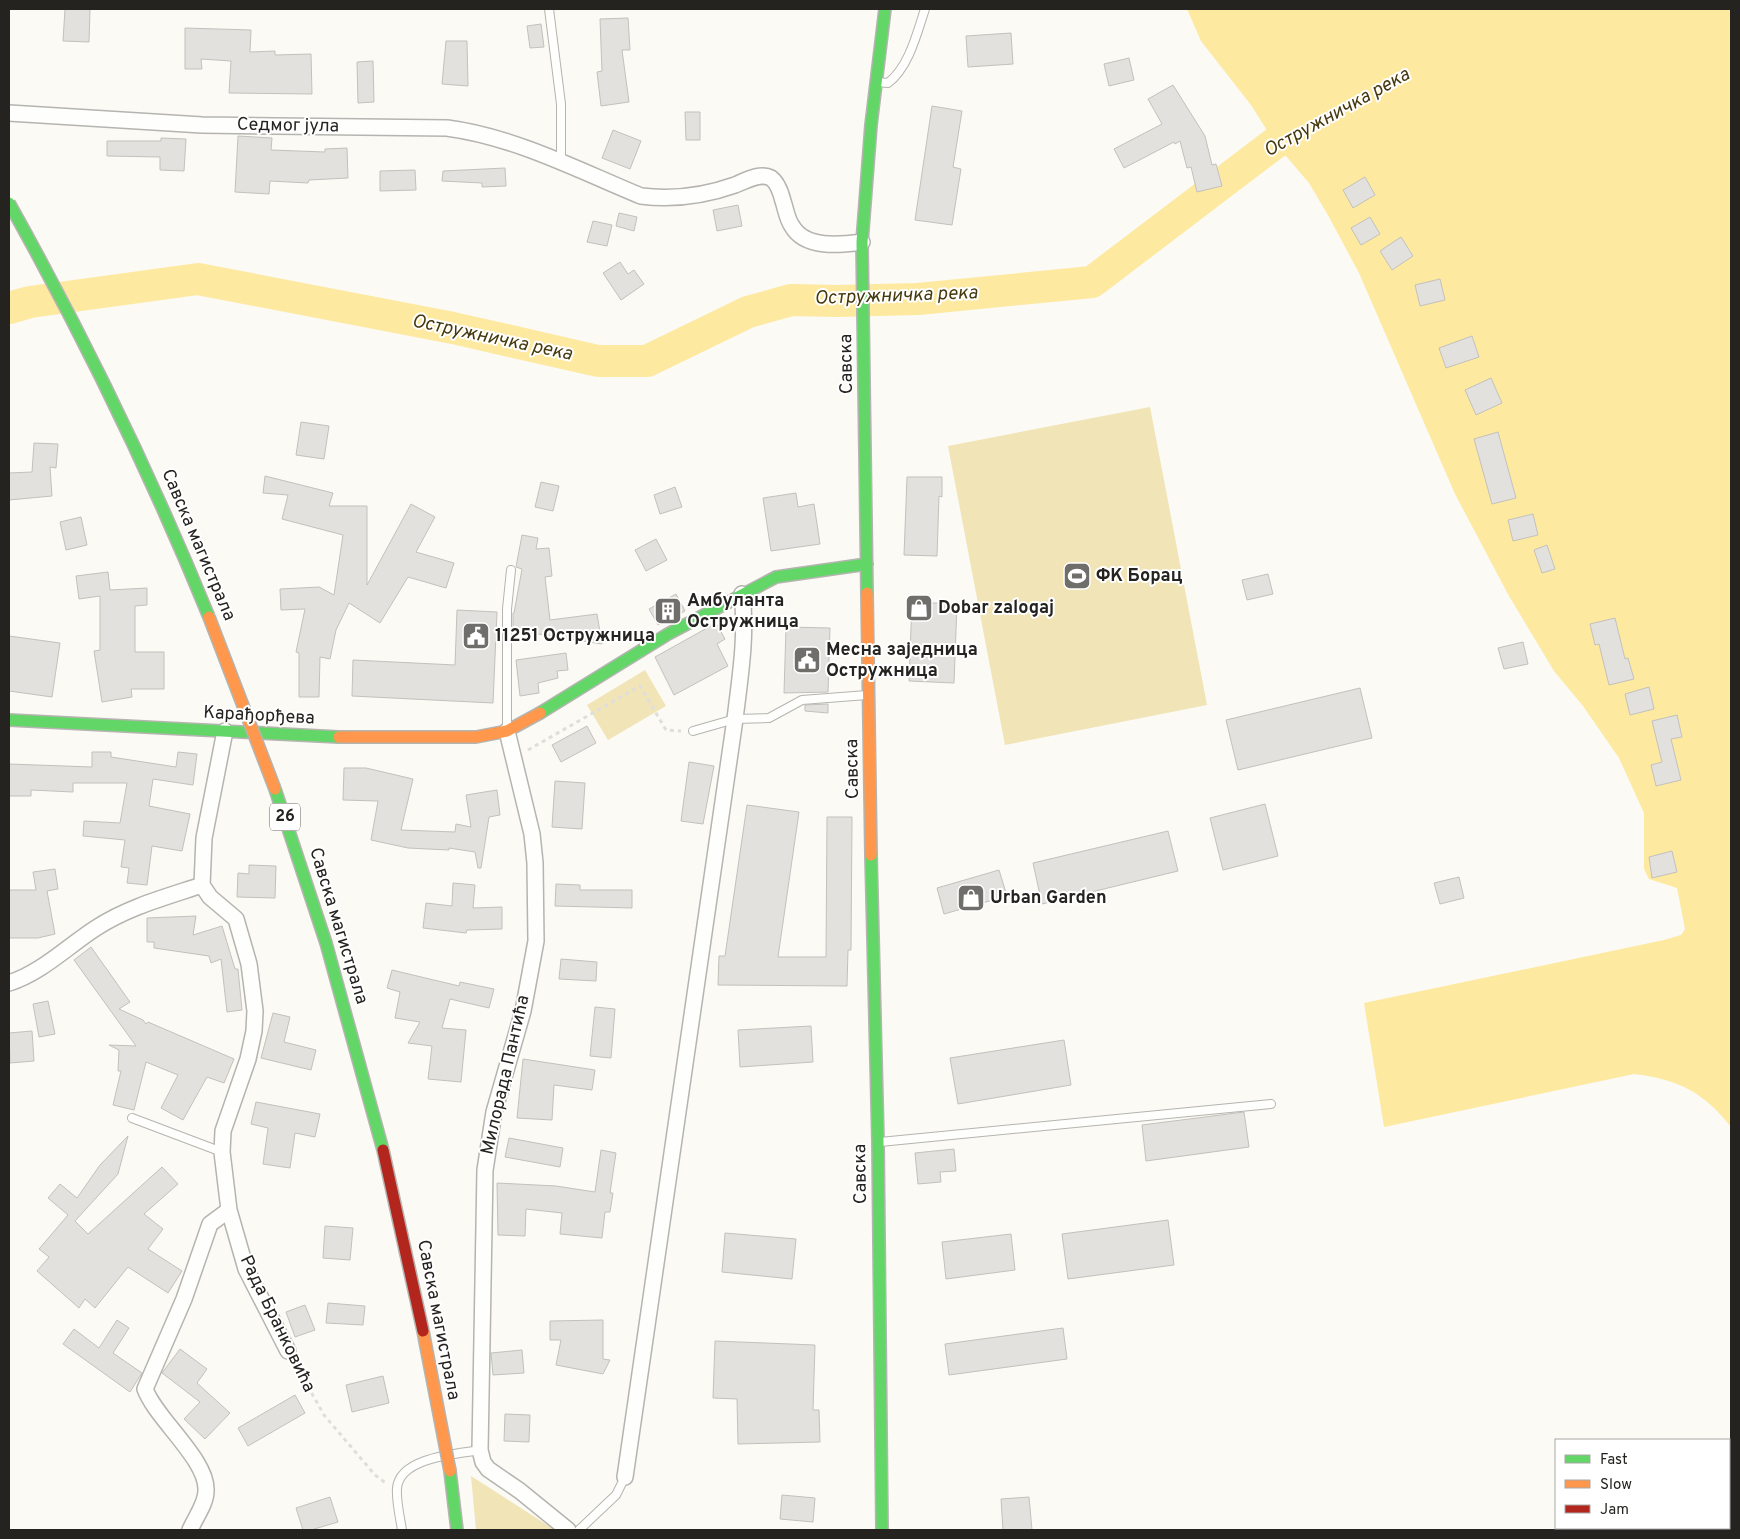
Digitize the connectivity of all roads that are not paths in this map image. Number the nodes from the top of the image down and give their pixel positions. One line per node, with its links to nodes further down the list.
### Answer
1 (549, 9): 6 (lane)
2 (886, 9): 4 (street, Савска)
3 (925, 9): 4 (lane)
4 (874, 82): 8 (street, Савска)
5 (9, 113): 6 (street, Седмог јула)
6 (562, 162): 8 (street, Седмог јула)
7 (9, 203): 30 (street, Савска магистрала / 26, bridge)
8 (862, 242): 9 (street, Савска)
9 (867, 564): 11 (street, Карађорђева); 12 (street, Савска)
10 (511, 570): 16 (lane)
11 (742, 594): 13 (street); 16 (street, Карађорђева)
12 (869, 695): 13 (lane); 22 (street, Савска)
13 (735, 719): 17 (lane); 27 (street)
14 (9, 720): 15 (street, Карађорђева)
15 (225, 731): 16 (street, Карађорђева); 18 (street)
16 (507, 731): 26 (street, Милорада Пантића)
17 (693, 731)
18 (202, 885): 19 (street); 23 (street, Рада Бранковића)
19 (9, 982)
20 (1271, 1104): 22 (lane)
21 (132, 1118): 23 (lane)
22 (878, 1142): 33 (street, Савска)
23 (222, 1152): 24 (street, Рада Бранковића)
24 (229, 1210): 25 (street, Рада Бранковића); 28 (street)
25 (288, 1351)
26 (480, 1450): 29 (lane); 31 (street, Милорада Пантића)
27 (625, 1477): 32 (lane)
28 (190, 1530)
29 (402, 1530)
30 (457, 1530)
31 (568, 1530)
32 (579, 1530)
33 (882, 1530)

